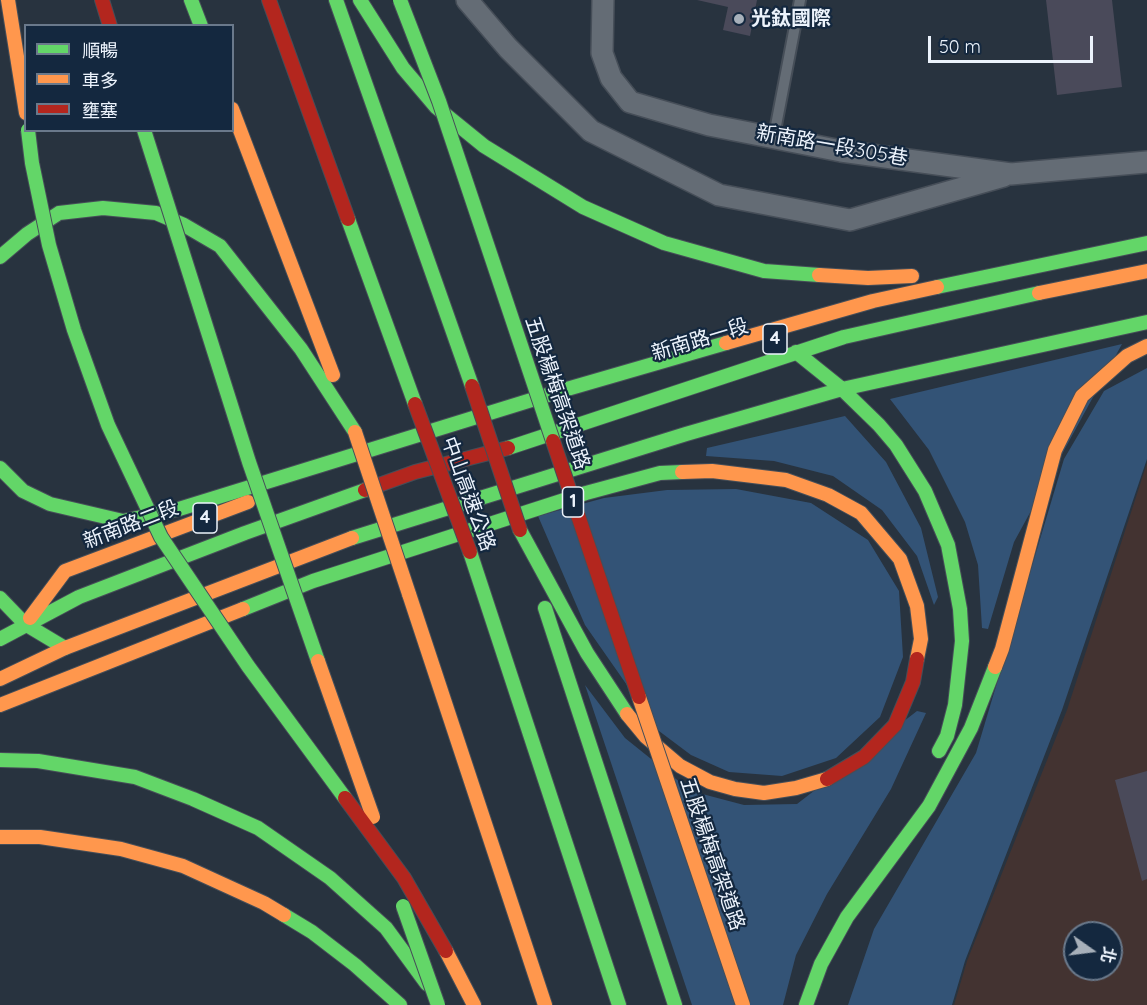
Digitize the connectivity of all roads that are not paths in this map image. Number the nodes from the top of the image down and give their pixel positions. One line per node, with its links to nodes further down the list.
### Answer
1 (8, 0): 13 (main road); 14 (main road)
2 (102, 0): 11 (main road)
3 (191, 0): 12 (main road)
4 (269, 0): 52 (main road, 中山高速公路, bridge)
5 (336, 0): 35 (main road, bridge)
6 (360, 0): 27 (main road)
7 (400, 0): 54 (main road, 五股楊梅高架道路 / 1, bridge)
8 (467, 0): 20 (street)
9 (603, 0): 18 (street, 新南路一段305巷)
10 (800, 0): 18 (lane)
11 (109, 24)
12 (200, 24)
13 (0, 26)
14 (24, 100)
15 (234, 114): 32 (main road)
16 (28, 132): 50 (main road, bridge)
17 (145, 132): 49 (main road, bridge)
18 (774, 136): 20 (street, 新南路一段305巷)
19 (1147, 162): 20 (street, 新南路一段305巷)
20 (1011, 174)
21 (1147, 233): 25 (main road)
22 (1147, 243): 34 (main road)
23 (1147, 253): 33 (main road, 新南路一段 / 4)
24 (0, 257): 32 (main road)
25 (948, 271)
26 (1147, 271): 30 (main road, 新南路一段 / 4)
27 (927, 274)
28 (1147, 322): 31 (main road)
29 (1147, 346): 46 (main road)
30 (796, 352): 31 (main road); 37 (main road, 新南路一段 / 4)
31 (842, 389): 40 (main road); 44 (main road)
32 (355, 432): 51 (main road, bridge)
33 (409, 448): 37 (main road, 新南路二段 / 4)
34 (0, 468)
35 (520, 530): 42 (main road); 53 (main road)
36 (0, 598): 37 (main road)
37 (25, 624): 38 (main road, 4); 39 (main road, 4); 40 (main road)
38 (0, 625)
39 (0, 639)
40 (65, 648): 41 (main road); 42 (main road)
41 (0, 679)
42 (0, 704)
43 (0, 760): 49 (main road)
44 (934, 762)
45 (927, 780): 46 (main road)
46 (911, 829): 55 (main road)
47 (0, 837): 48 (main road)
48 (400, 1005)
49 (440, 1005)
50 (474, 1005)
51 (545, 1005)
52 (619, 1005)
53 (675, 1005)
54 (742, 1005)
55 (806, 1005)

